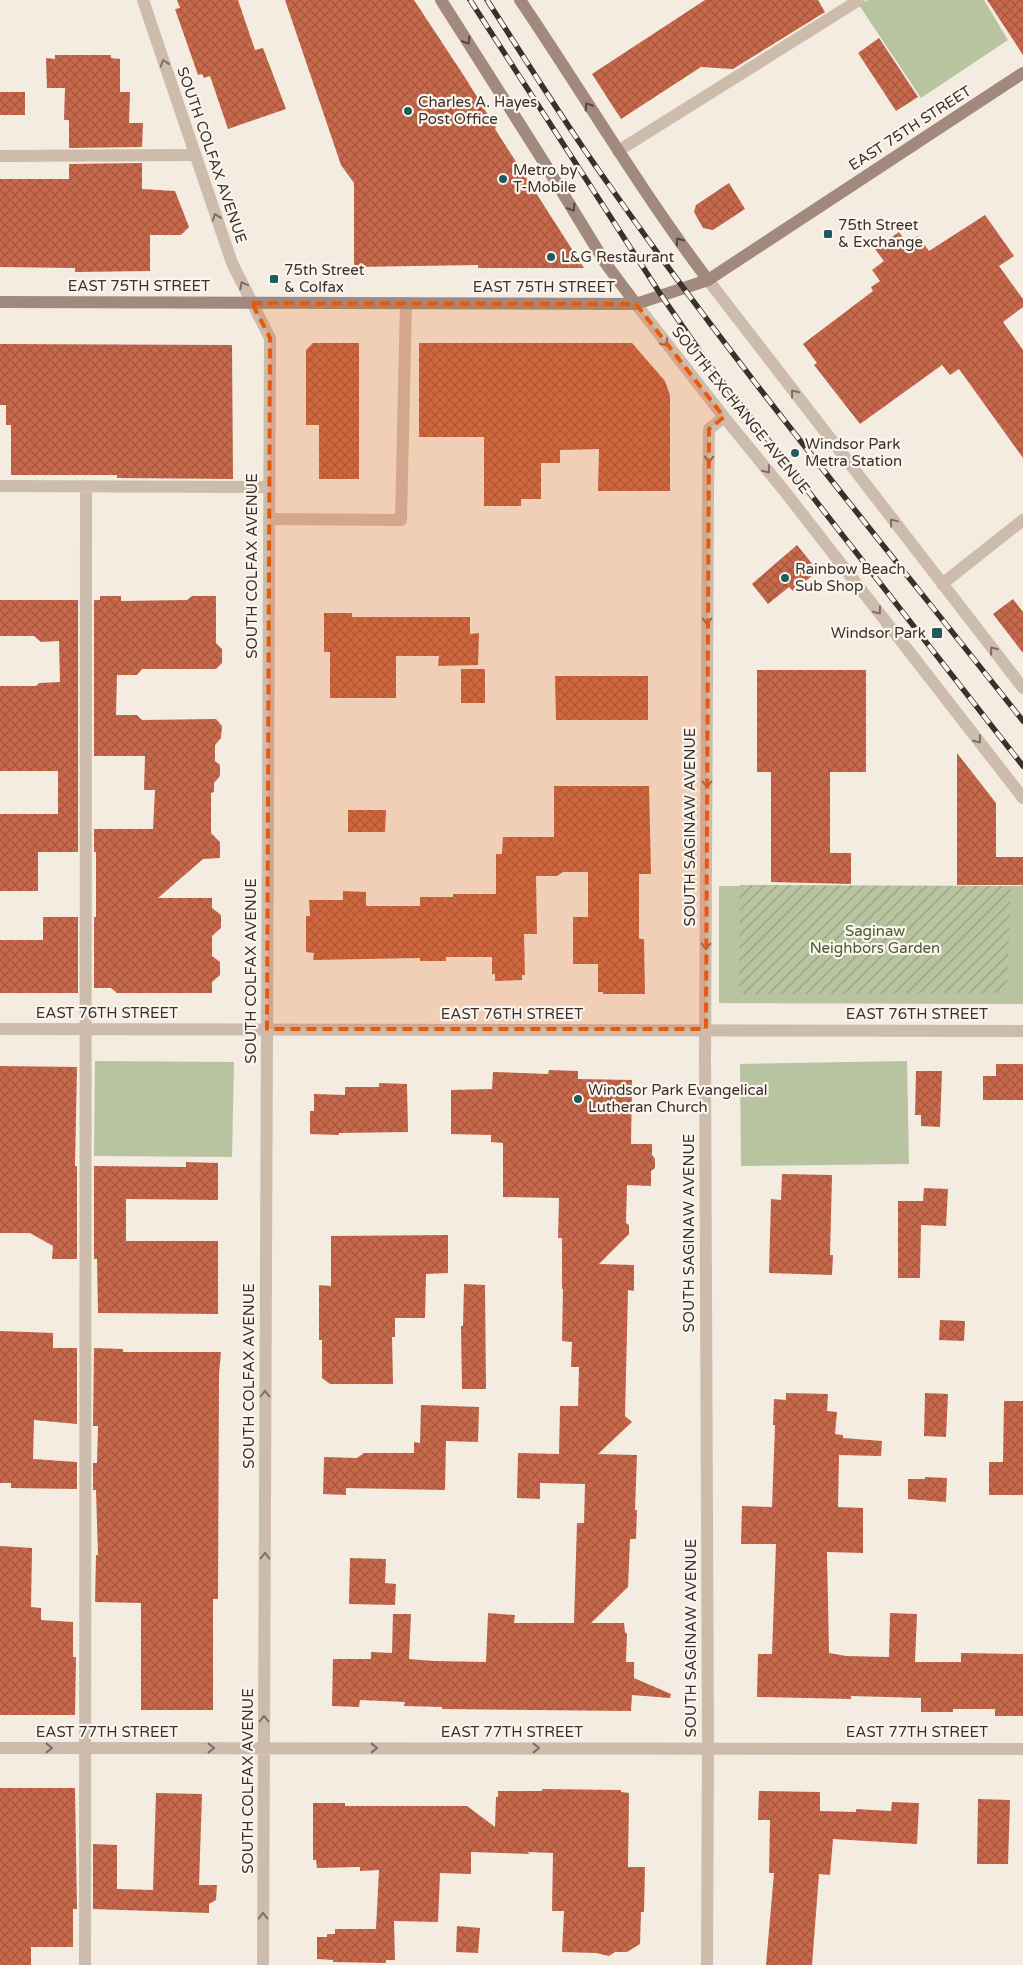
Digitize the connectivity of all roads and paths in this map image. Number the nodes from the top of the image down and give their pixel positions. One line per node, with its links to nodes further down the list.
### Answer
1 (143, 0): 7 (street, SOUTH COLFAX AVENUE, one-way to 1)
2 (441, 0): 13 (main road, SOUTH EXCHANGE AVENUE, one-way to 13)
3 (520, 0): 6 (main road, one-way to 3)
4 (859, 0): 6 (street)
5 (1023, 73): 9 (main road, EAST 75TH STREET)
6 (618, 151): 9 (main road, one-way to 6)
7 (195, 155): 8 (street); 11 (street, SOUTH COLFAX AVENUE, one-way to 7)
8 (0, 156)
9 (708, 280): 13 (main road, EAST 75TH STREET); 20 (street, one-way to 9)
10 (0, 302): 11 (main road, EAST 75TH STREET)
11 (252, 302): 12 (main road, EAST 75TH STREET); 17 (street, SOUTH COLFAX AVENUE)
12 (406, 303): 13 (main road, EAST 75TH STREET); 18 (street)
13 (636, 304): 14 (street, SOUTH EXCHANGE AVENUE, one-way to 14)
14 (724, 417): 22 (street, SOUTH EXCHANGE AVENUE, one-way to 22); 26 (street, SOUTH SAGINAW AVENUE, one-way to 26)
15 (0, 486): 16 (street)
16 (86, 486): 17 (street); 24 (street)
17 (269, 487): 18 (street, SOUTH COLFAX AVENUE)
18 (269, 519): 25 (street, SOUTH COLFAX AVENUE)
19 (1023, 520): 20 (street)
20 (942, 584): 21 (street, one-way to 20)
21 (1023, 688)
22 (1023, 798)
23 (0, 1029): 24 (street, EAST 76TH STREET)
24 (85, 1029): 25 (street, EAST 76TH STREET); 29 (street)
25 (267, 1029): 26 (street, EAST 76TH STREET); 30 (street, SOUTH COLFAX AVENUE, one-way to 25)
26 (706, 1030): 27 (street, EAST 76TH STREET); 31 (street, SOUTH SAGINAW AVENUE)
27 (1023, 1031)
28 (0, 1748): 29 (street, EAST 77TH STREET, one-way to 29)
29 (86, 1748): 30 (street, EAST 77TH STREET, one-way to 30); 33 (street)
30 (264, 1748): 31 (street, EAST 77TH STREET, one-way to 31); 34 (street, SOUTH COLFAX AVENUE, one-way to 30)
31 (708, 1748): 32 (street, EAST 77TH STREET); 35 (street, SOUTH SAGINAW AVENUE)
32 (1023, 1749)
33 (85, 1965)
34 (263, 1965)
35 (707, 1965)

